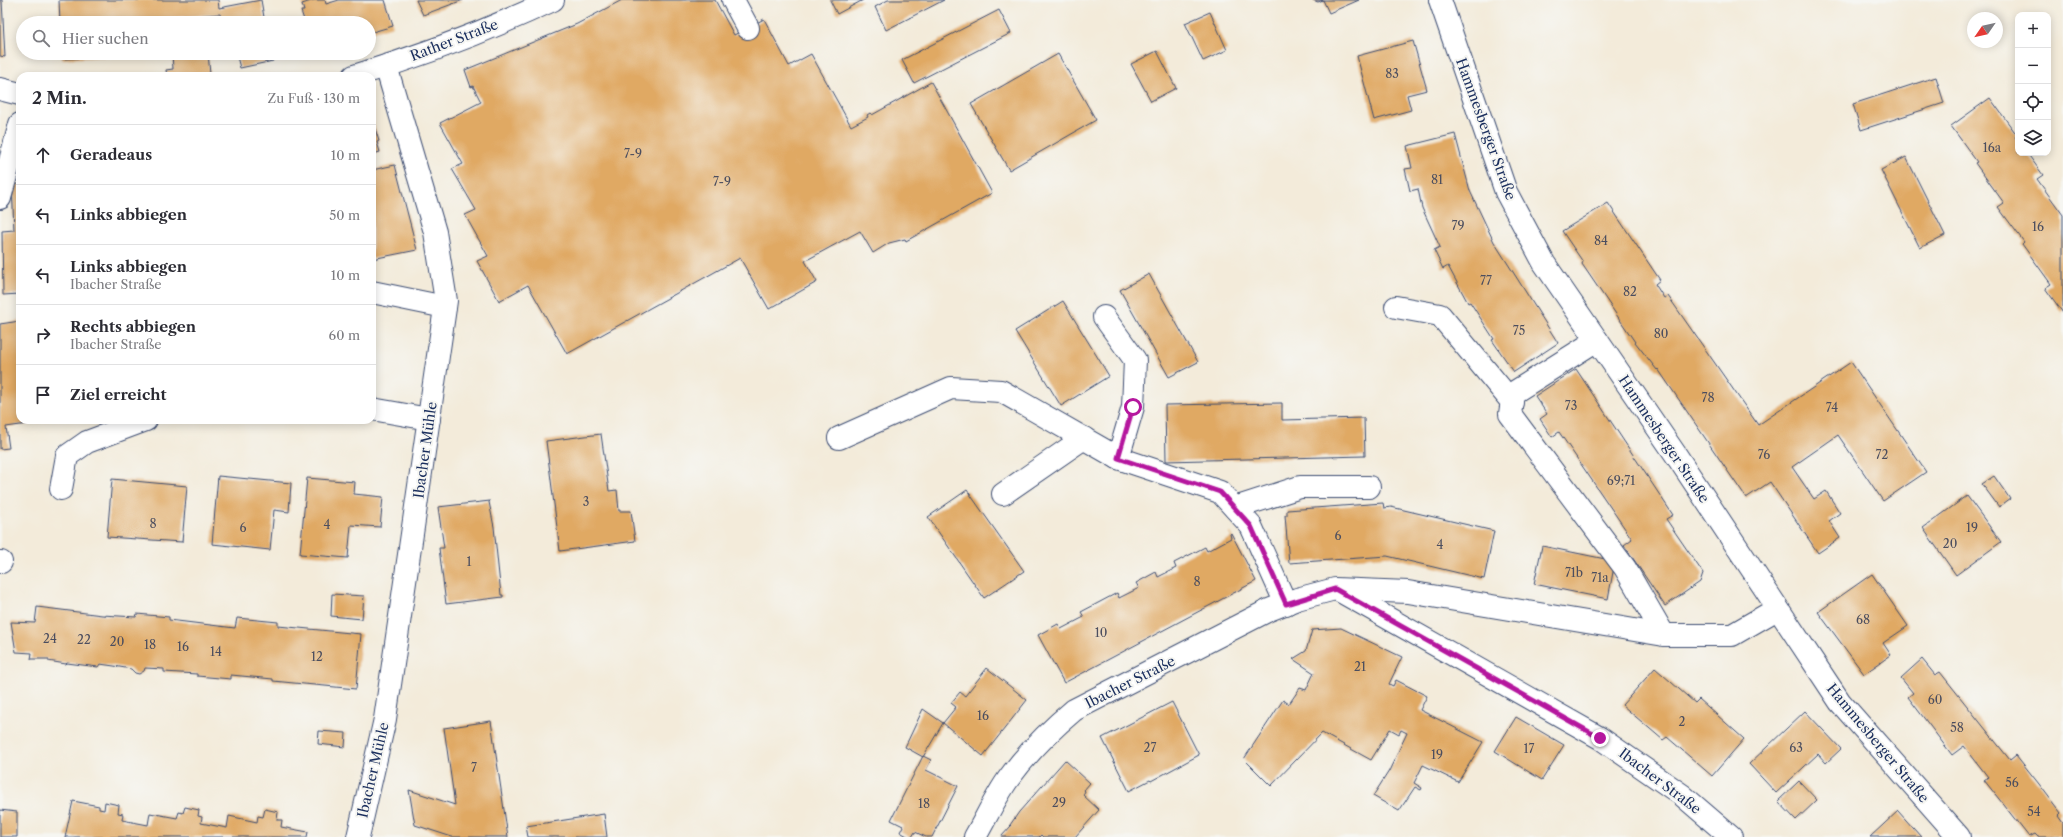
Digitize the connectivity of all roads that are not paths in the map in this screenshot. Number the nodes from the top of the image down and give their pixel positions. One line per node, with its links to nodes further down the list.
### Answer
1 (553, 0): 5 (street, Rather Straße)
2 (732, 0): 4 (street)
3 (1440, 0): 15 (street, Hammesberger Straße)
4 (748, 28)
5 (386, 66): 6 (street, Rather Straße); 12 (street, Ibacher Mühle)
6 (367, 72)
7 (0, 89): 8 (street)
8 (16, 93)
9 (16, 139): 10 (street)
10 (0, 198)
11 (376, 293): 12 (street)
12 (445, 307): 18 (street, Ibacher Mühle)
13 (1396, 307): 16 (street)
14 (1104, 317): 22 (street)
15 (1597, 340): 16 (street); 29 (street, Hammesberger Straße)
16 (1512, 402): 30 (street)
17 (376, 410): 18 (street)
18 (429, 419): 31 (street, Ibacher Mühle)
19 (135, 424): 24 (street)
20 (839, 438): 21 (street)
21 (1084, 438): 22 (street); 25 (street)
22 (1118, 458): 26 (street)
23 (1369, 488): 26 (street)
24 (61, 489)
25 (1003, 494)
26 (1235, 508): 28 (street)
27 (1335, 589): 28 (street, Ibacher Straße); 30 (street, Ibacher Straße); 33 (street, Ibacher Straße)
28 (1286, 604): 32 (street, Ibacher Straße)
29 (1777, 609): 30 (street, Ibacher Straße); 34 (street, Hammesberger Straße)
30 (1664, 635)
31 (358, 837)
32 (975, 837)
33 (1731, 837)
34 (1959, 837)

